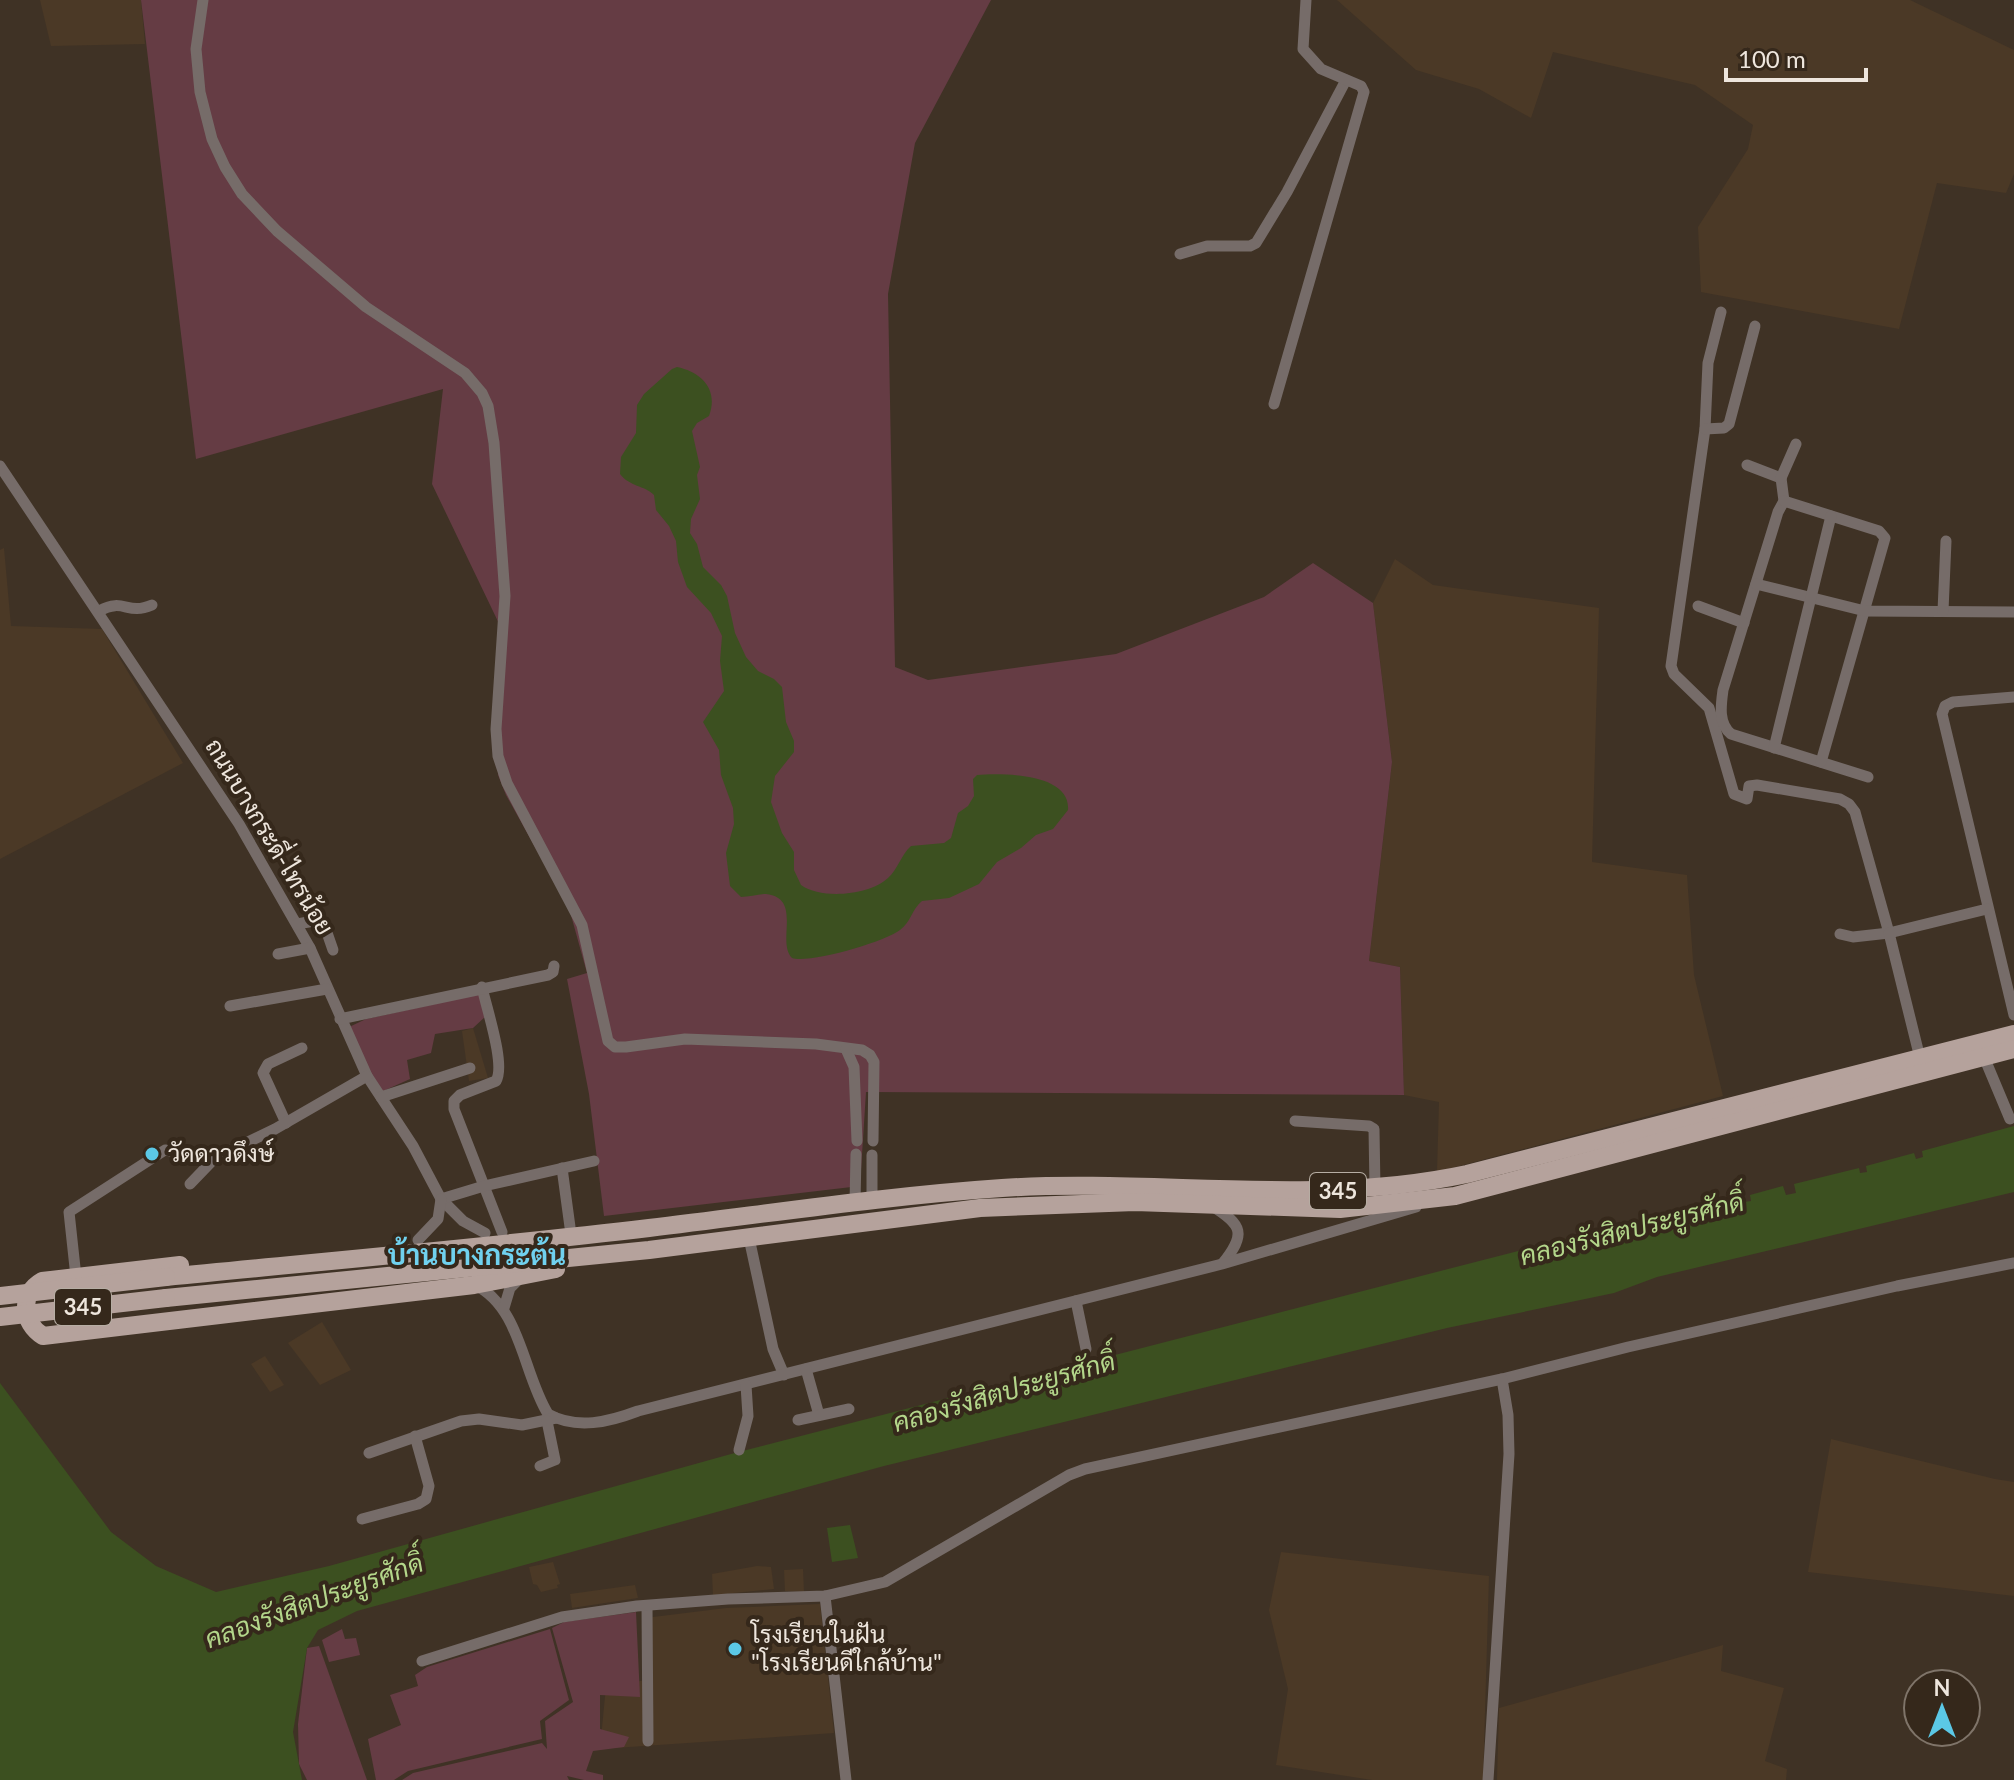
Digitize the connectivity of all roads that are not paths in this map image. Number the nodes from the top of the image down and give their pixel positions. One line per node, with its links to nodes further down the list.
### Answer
1 (203, 0): 44 (street)
2 (1306, 0): 3 (street)
3 (1346, 80): 4 (street); 7 (street)
4 (1180, 254)
5 (1721, 312): 8 (street)
6 (1755, 326): 8 (street)
7 (1274, 404)
8 (1705, 429): 31 (street)
9 (1796, 444): 12 (street)
10 (1747, 465): 12 (street)
11 (0, 466): 20 (street, ถนนบางกระดี่-ไทรน้อย)
12 (1781, 478): 13 (street)
13 (1784, 501): 14 (street); 16 (street)
14 (1831, 516): 17 (street); 21 (street)
15 (1946, 541): 22 (street)
16 (1756, 584): 17 (street); 24 (street)
17 (1809, 598): 21 (street); 26 (street)
18 (152, 605): 20 (street)
19 (1698, 606): 24 (street)
20 (99, 611): 30 (street, ถนนบางกระดี่-ไทรน้อย)
21 (1865, 611): 22 (street); 27 (street)
22 (1943, 611): 23 (street)
23 (2014, 612)
24 (1744, 623): 26 (street)
25 (2014, 697): 29 (street)
26 (1774, 748): 27 (street)
27 (1821, 762): 28 (street)
28 (1868, 777)
29 (1987, 909): 31 (street); 40 (street)
30 (297, 924): 33 (street, ถนนบางกระดี่-ไทรน้อย); 34 (street)
31 (1889, 933): 32 (street); 47 (street)
32 (1840, 934)
33 (310, 948): 35 (street); 38 (street, ถนนบางกระดี่-ไทรน้อย)
34 (333, 950)
35 (278, 954)
36 (554, 966): 37 (street)
37 (482, 987): 41 (street); 62 (street)
38 (327, 989): 39 (street); 41 (street, ถนนบางกระดี่-ไทรน้อย)
39 (230, 1006)
40 (2014, 1015)
41 (340, 1019): 49 (street, ถนนบางกระดี่-ไทรน้อย)
42 (2014, 1034): 47 (main road, 345)
43 (302, 1048): 53 (street)
44 (846, 1049): 54 (street); 55 (street)
45 (2014, 1049): 46 (main road, 345)
46 (1984, 1057): 51 (street); 64 (main road, 345)
47 (1920, 1058): 63 (main road, 345)
48 (470, 1068): 50 (street)
49 (367, 1076): 50 (street, ถนนบางกระดี่-ไทรน้อย); 53 (street)
50 (381, 1097): 65 (street, ถนนบางกระดี่-ไทรน้อย)
51 (2010, 1119)
52 (1295, 1121): 63 (street)
53 (286, 1123): 58 (street)
54 (857, 1141)
55 (873, 1141)
56 (856, 1154): 66 (street)
57 (872, 1155): 66 (street)
58 (215, 1158): 61 (street); 77 (street)
59 (594, 1161): 60 (street)
60 (562, 1168): 62 (street); 68 (street)
61 (190, 1184)
62 (484, 1186): 65 (street); 70 (street)
63 (1375, 1189): 66 (main road, 345)
64 (1455, 1196): 67 (main road, 345); 75 (street)
65 (441, 1199): 70 (street, ถนนบางกระดี่-ไทรน้อย); 72 (street)
66 (864, 1202): 69 (main road, 345)
67 (1211, 1205): 71 (main road, 345); 75 (street)
68 (570, 1227): 69 (main road); 70 (main road)
69 (646, 1228): 79 (main road, 345, bridge)
70 (493, 1232): 72 (main road)
71 (749, 1238): 73 (main road, 345); 85 (street)
72 (418, 1240): 77 (main road)
73 (649, 1250): 76 (main road); 82 (main road, 345, bridge)
74 (2014, 1263): 86 (street)
75 (1222, 1264): 80 (street)
76 (535, 1273): 78 (main road); 81 (street)
77 (76, 1277): 78 (main road)
78 (474, 1285): 81 (street)
79 (0, 1296)
80 (1076, 1301): 83 (street); 84 (street)
81 (504, 1308): 90 (street)
82 (0, 1317)
83 (1086, 1349)
84 (806, 1369): 85 (street); 89 (street)
85 (784, 1375): 87 (street)
86 (1502, 1379): 97 (street); 102 (street)
87 (746, 1385): 90 (street); 93 (street)
88 (849, 1409): 89 (street)
89 (819, 1415): 91 (street)
90 (551, 1420): 92 (street); 95 (street)
91 (798, 1420)
92 (415, 1436): 94 (street); 96 (street)
93 (739, 1450)
94 (369, 1453)
95 (540, 1466)
96 (362, 1519)
97 (825, 1596): 98 (street); 101 (street)
98 (647, 1606): 99 (street); 100 (street)
99 (422, 1661)
100 (648, 1741)
101 (846, 1780)
102 (1488, 1780)

